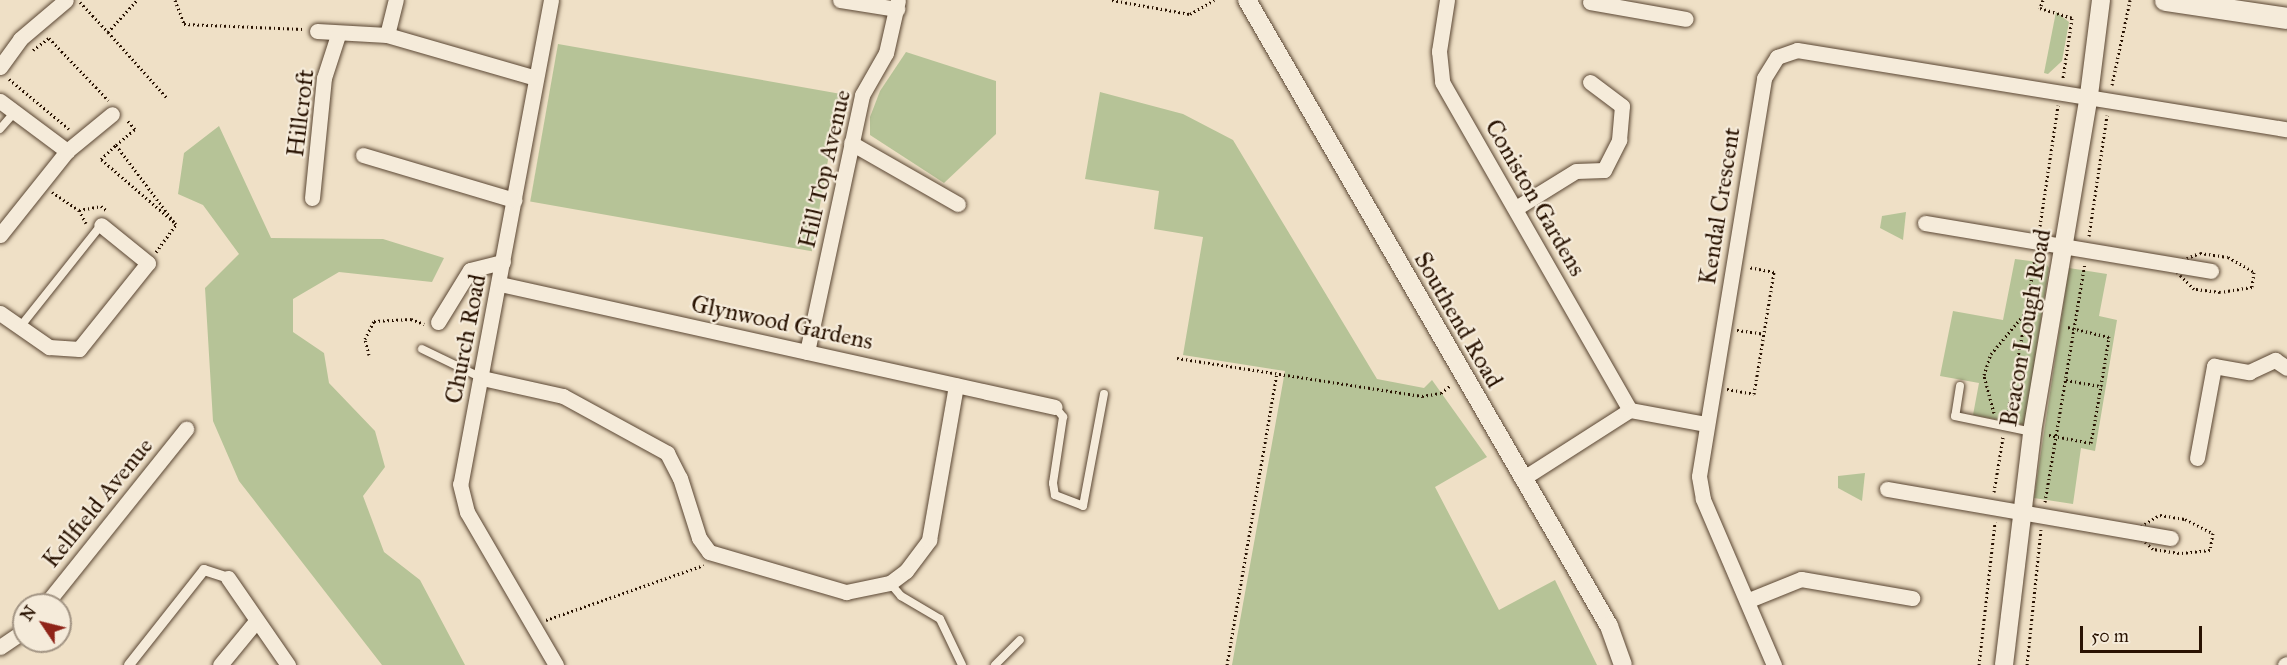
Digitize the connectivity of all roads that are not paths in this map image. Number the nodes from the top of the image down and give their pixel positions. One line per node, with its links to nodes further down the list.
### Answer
1 (66, 0): 18 (street)
2 (396, 0): 17 (street)
3 (551, 0): 19 (street, Church Road)
4 (840, 0): 12 (street)
5 (1247, 0): 57 (street, Southend Road)
6 (1447, 0): 33 (street, Coniston Gardens)
7 (2100, 0): 21 (street, Beacon Lough Road)
8 (2165, 0): 10 (main road)
9 (1590, 2): 11 (street)
10 (2207, 3): 13 (main road)
11 (1625, 4): 14 (street)
12 (898, 5): 27 (street, Hill Top Avenue)
13 (2287, 18)
14 (1686, 20)
15 (317, 31): 16 (street)
16 (338, 35): 17 (street); 30 (street, Hillcroft)
17 (387, 35): 19 (street)
18 (0, 67)
19 (536, 78): 31 (street, Church Road)
20 (1590, 82): 33 (street)
21 (2089, 95): 26 (street, Kendal Crescent); 37 (street, Beacon Lough Road); 53 (street, Kendal Crescent)
22 (0, 100): 24 (street)
23 (114, 111): 28 (street)
24 (15, 112): 25 (lane); 28 (street)
25 (0, 129)
26 (2287, 129)
27 (852, 143): 32 (street); 45 (street, Hill Top Avenue)
28 (67, 151): 36 (street)
29 (363, 155): 31 (street)
30 (312, 198)
31 (514, 200): 38 (street, Church Road)
32 (958, 204)
33 (1516, 208): 52 (street, Coniston Gardens)
34 (1924, 223): 37 (street)
35 (101, 225): 43 (lane); 43 (street)
36 (0, 235)
37 (2064, 248): 39 (street); 55 (street, Beacon Lough Road)
38 (503, 262): 40 (street, Church Road); 42 (street)
39 (2211, 271)
40 (500, 284): 45 (street, Glynwood Gardens); 47 (street, Church Road)
41 (0, 313): 43 (street)
42 (438, 322)
43 (20, 327)
44 (422, 349): 47 (lane)
45 (807, 352): 48 (street, Glynwood Gardens)
46 (2287, 368): 56 (street)
47 (483, 378): 62 (street); 71 (street, Church Road)
48 (956, 385): 51 (street, Glynwood Gardens); 62 (street)
49 (1960, 386): 55 (lane)
50 (1104, 394): 51 (lane)
51 (1055, 407)
52 (1630, 410): 53 (street); 57 (street)
53 (1707, 424): 65 (street, Kendal Crescent)
54 (186, 429): 63 (street, Kellfield Avenue)
55 (2032, 432): 59 (street, Beacon Lough Road)
56 (2197, 458)
57 (1522, 479): 74 (street, Southend Road)
58 (1887, 489): 59 (street)
59 (2023, 511): 60 (street); 76 (street, Beacon Lough Road)
60 (2171, 538)
61 (228, 578): 66 (street); 68 (street)
62 (890, 583): 72 (lane)
63 (55, 593)
64 (1912, 598): 65 (street)
65 (1749, 600): 75 (street, Kendal Crescent)
66 (256, 621): 69 (street); 70 (street)
67 (1020, 640): 73 (lane)
68 (129, 665)
69 (220, 665)
70 (288, 665)
71 (556, 665)
72 (962, 665)
73 (995, 665)
74 (1623, 665)
75 (1774, 665)
76 (2004, 665)

